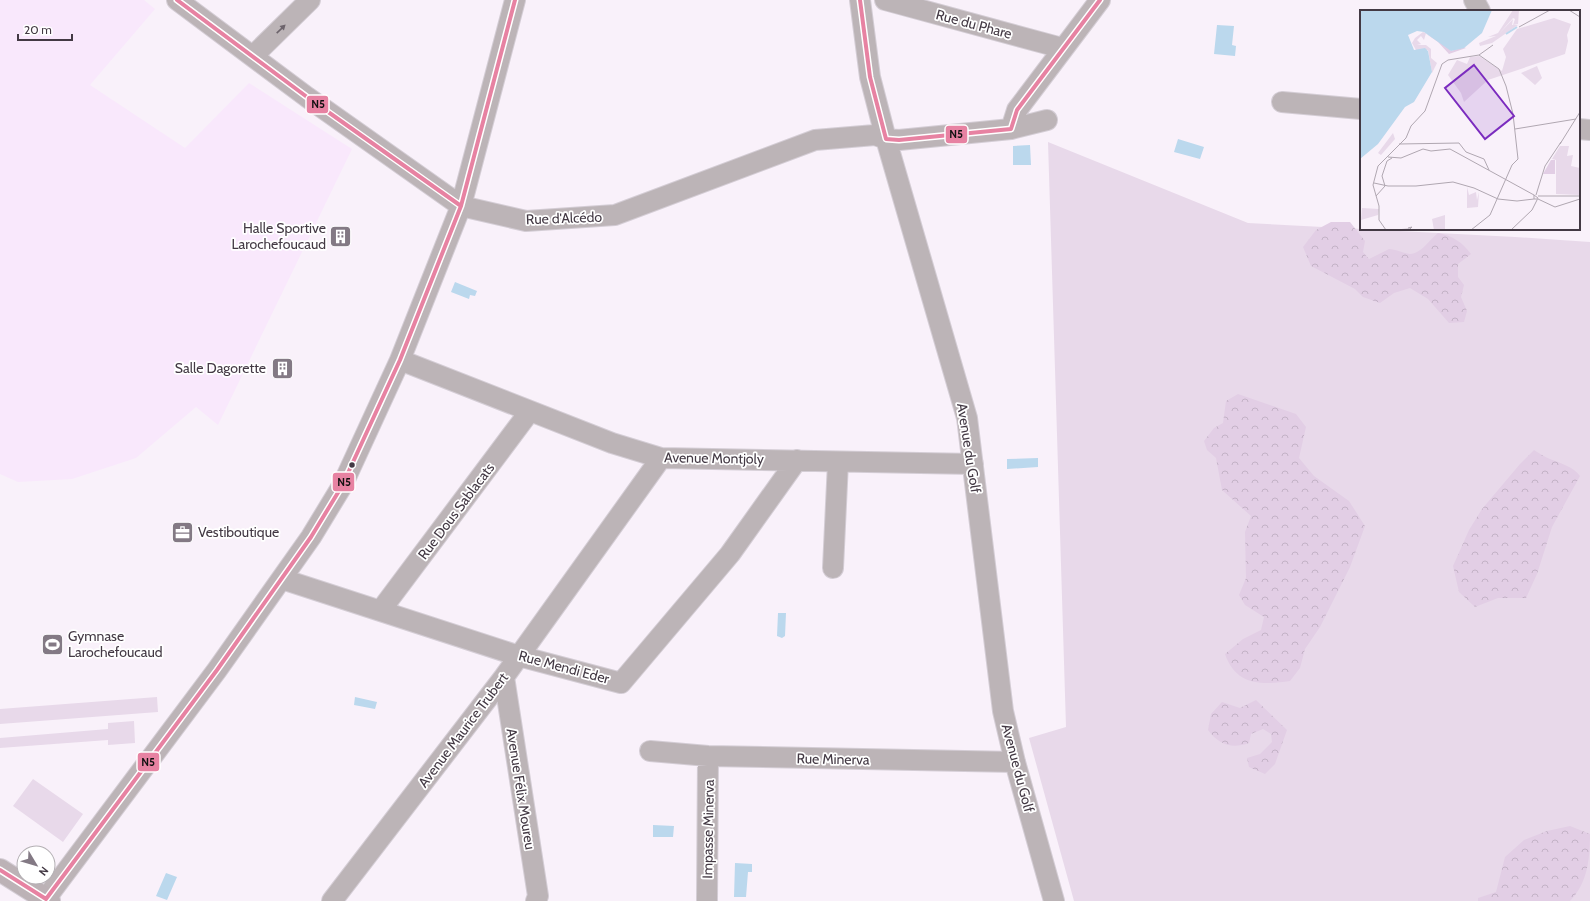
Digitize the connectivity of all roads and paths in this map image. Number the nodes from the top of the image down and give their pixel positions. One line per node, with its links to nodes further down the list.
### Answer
1 (178, 0): 10 (street, Rue d'Alcédo)
2 (310, 0): 10 (street, one-way to 2)
3 (515, 0): 18 (street)
4 (860, 0): 17 (street, Avenue du Golf)
5 (885, 0): 9 (street, Rue du Phare)
6 (1100, 0): 9 (street)
7 (1474, 0): 8 (street)
8 (1479, 10)
9 (1062, 48): 14 (street)
10 (253, 56): 18 (street, Rue d'Alcédo)
11 (1282, 102): 12 (street)
12 (1360, 109)
13 (1047, 120): 14 (street, Rue d'Alcédo)
14 (1011, 128): 17 (street, Rue d'Alcédo)
15 (1580, 129): 16 (street)
16 (1590, 130)
17 (886, 139): 18 (street, Rue d'Alcédo); 24 (street, Avenue du Golf)
18 (461, 206): 19 (street)
19 (400, 360): 20 (street, Avenue Montjoly); 26 (street)
20 (530, 411): 21 (street, Avenue Montjoly); 27 (street, Rue Dous Sablacats)
21 (661, 458): 22 (street, Avenue Montjoly); 28 (street, Avenue Maurice Trubert)
22 (797, 460): 23 (street, Avenue Montjoly); 28 (street, Rue Mendi Eder)
23 (838, 462): 24 (street, Avenue Montjoly); 25 (street)
24 (973, 464): 32 (street, Avenue du Golf)
25 (833, 568)
26 (282, 579): 27 (street, Rue Mendi Eder); 34 (street)
27 (381, 610): 28 (street, Rue Mendi Eder)
28 (519, 656): 29 (street, Avenue Maurice Trubert)
29 (504, 677): 35 (street, Avenue Maurice Trubert); 36 (street, Avenue Félix Moureu)
30 (650, 751): 31 (street, Rue Minerva)
31 (708, 756): 32 (street, Rue Minerva); 37 (street, Impasse Minerva)
32 (1015, 762): 38 (street, Avenue du Golf)
33 (0, 870): 34 (street)
34 (46, 900)
35 (332, 901)
36 (536, 901)
37 (707, 901)
38 (1054, 901)

